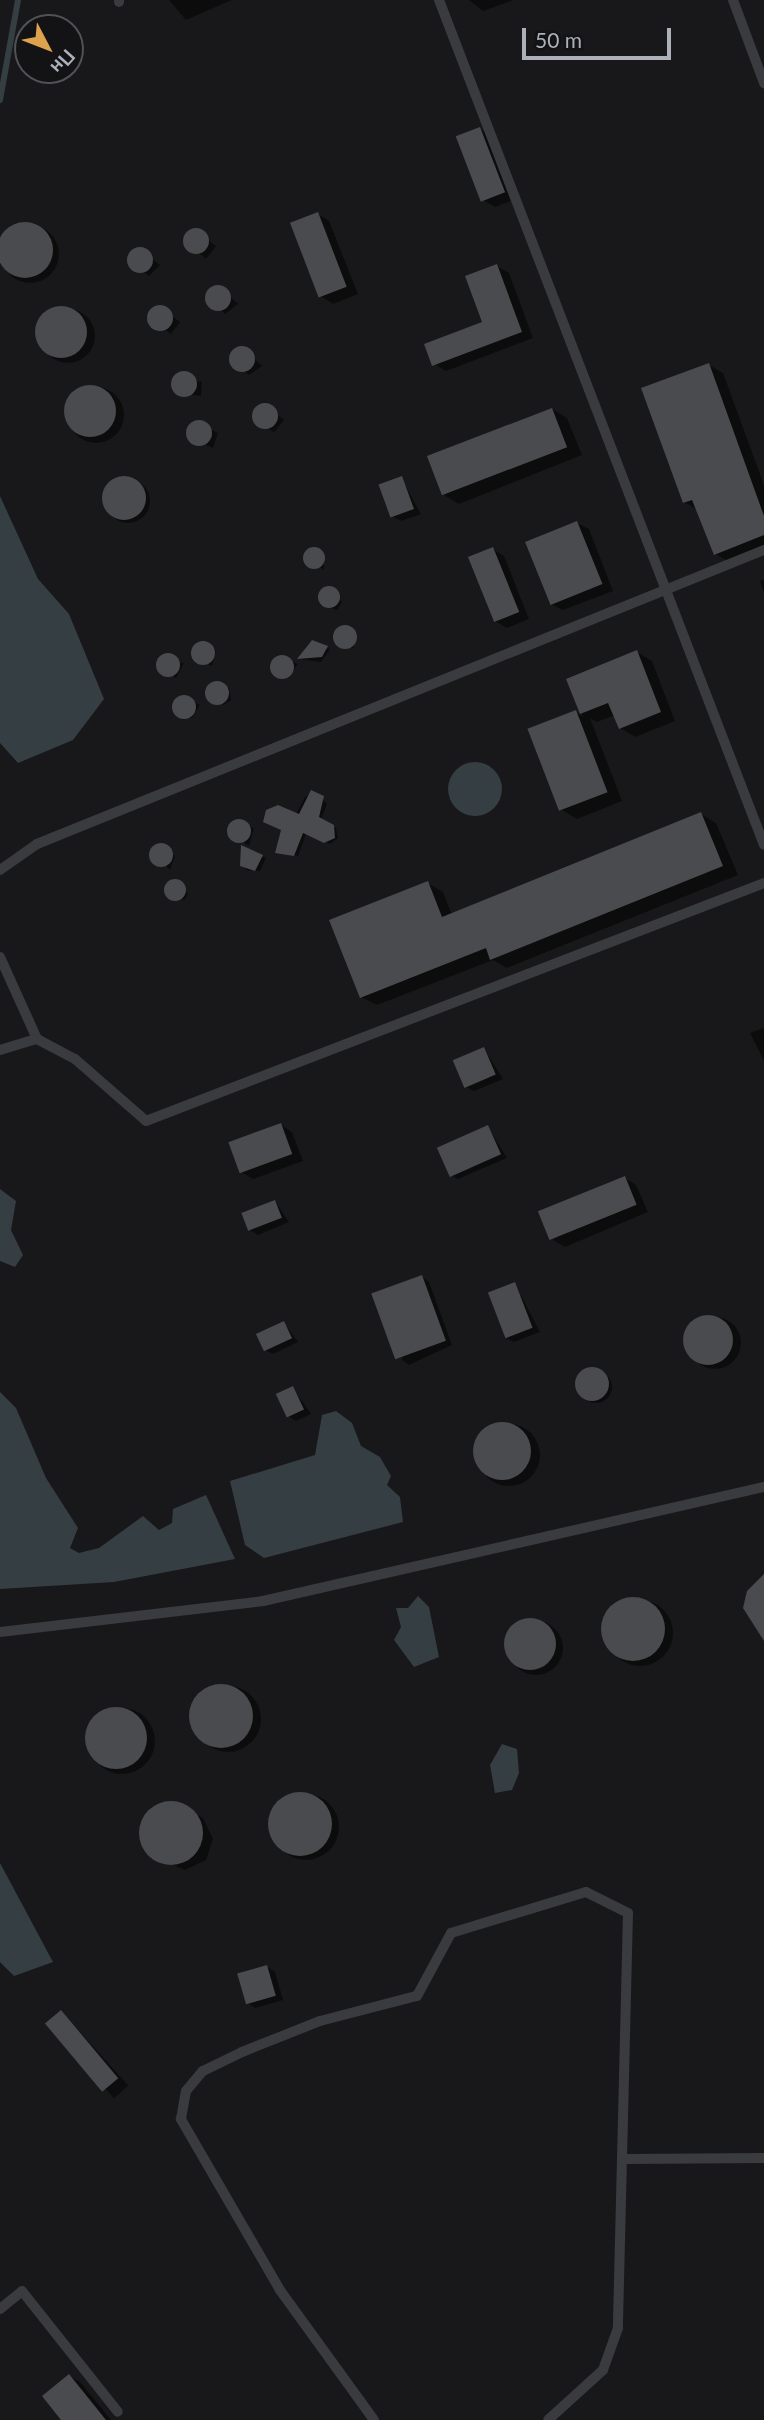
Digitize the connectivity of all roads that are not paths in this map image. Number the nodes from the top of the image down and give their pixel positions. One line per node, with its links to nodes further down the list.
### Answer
1 (439, 0): 5 (lane)
2 (733, 0): 3 (lane)
3 (764, 83)
4 (764, 550): 5 (lane)
5 (666, 593): 6 (lane); 7 (lane)
6 (764, 845)
7 (0, 870)
8 (764, 884): 10 (lane)
9 (0, 957): 10 (lane)
10 (37, 1039): 11 (lane)
11 (0, 1051)
12 (764, 1486): 13 (lane)
13 (0, 1632)
14 (764, 2158): 15 (lane)
15 (627, 2159): 18 (lane); 19 (lane)
16 (0, 2309): 17 (lane)
17 (118, 2412)
18 (374, 2420)
19 (548, 2420)

